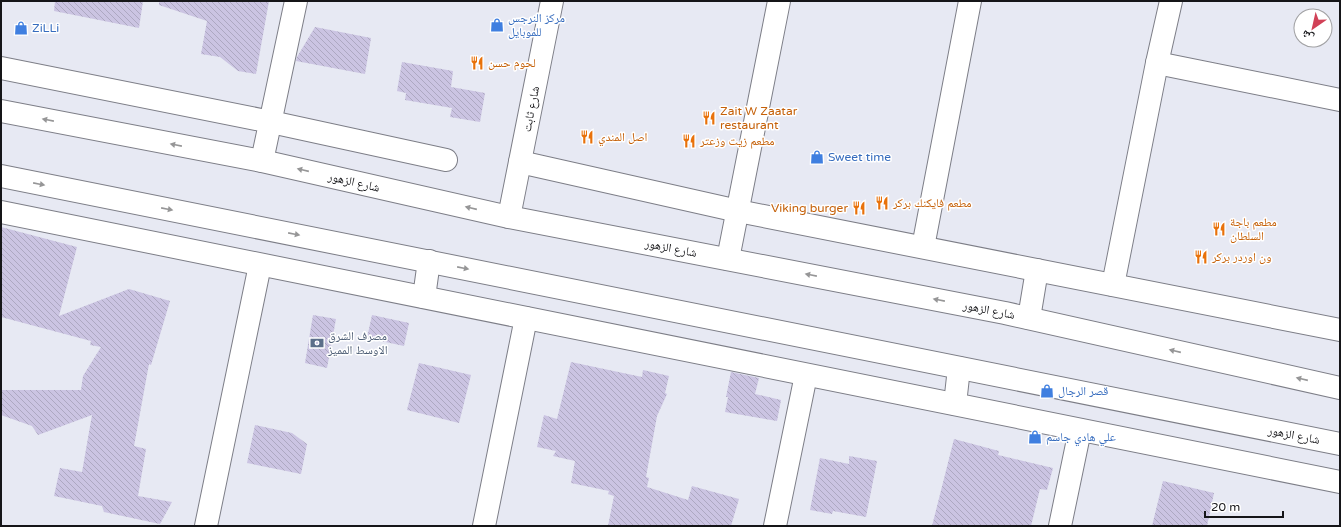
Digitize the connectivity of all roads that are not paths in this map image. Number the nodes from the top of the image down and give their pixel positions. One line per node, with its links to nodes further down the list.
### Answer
1 (296, 1): 10 (street)
2 (552, 1): 13 (street, شارع ثابت)
3 (779, 1): 15 (street)
4 (970, 1): 18 (street)
5 (1171, 1): 6 (street)
6 (1157, 62): 8 (street); 23 (street)
7 (1, 68): 10 (street)
8 (1340, 100)
9 (1, 111): 12 (street, شارع الزهور, one-way to 9)
10 (271, 122): 11 (street); 12 (street)
11 (446, 160)
12 (262, 161): 17 (street, شارع الزهور, one-way to 12)
13 (520, 162): 15 (street); 17 (street, شارع ثابت)
14 (1, 176): 20 (street, شارع الزهور, one-way to 20)
15 (738, 211): 18 (street); 19 (street)
16 (1, 212): 21 (street)
17 (509, 217): 19 (street, شارع الزهور)
18 (923, 247): 22 (street)
19 (728, 259): 26 (street, شارع الزهور, one-way to 19)
20 (429, 261): 24 (street); 28 (street, شارع الزهور, one-way to 28)
21 (260, 265): 24 (street); 35 (street)
22 (1037, 270): 23 (street); 26 (street)
23 (1113, 285): 27 (street)
24 (424, 297): 25 (street)
25 (526, 318): 29 (street); 36 (street)
26 (1028, 318): 30 (street, شارع الزهور, one-way to 26)
27 (1340, 330)
28 (959, 368): 31 (street); 33 (street, شارع الزهور)
29 (806, 375): 31 (street); 37 (street)
30 (1340, 388)
31 (954, 404): 32 (street)
32 (1080, 430): 34 (street); 38 (street)
33 (1340, 444)
34 (1340, 482)
35 (206, 526)
36 (484, 526)
37 (775, 526)
38 (1060, 526)

